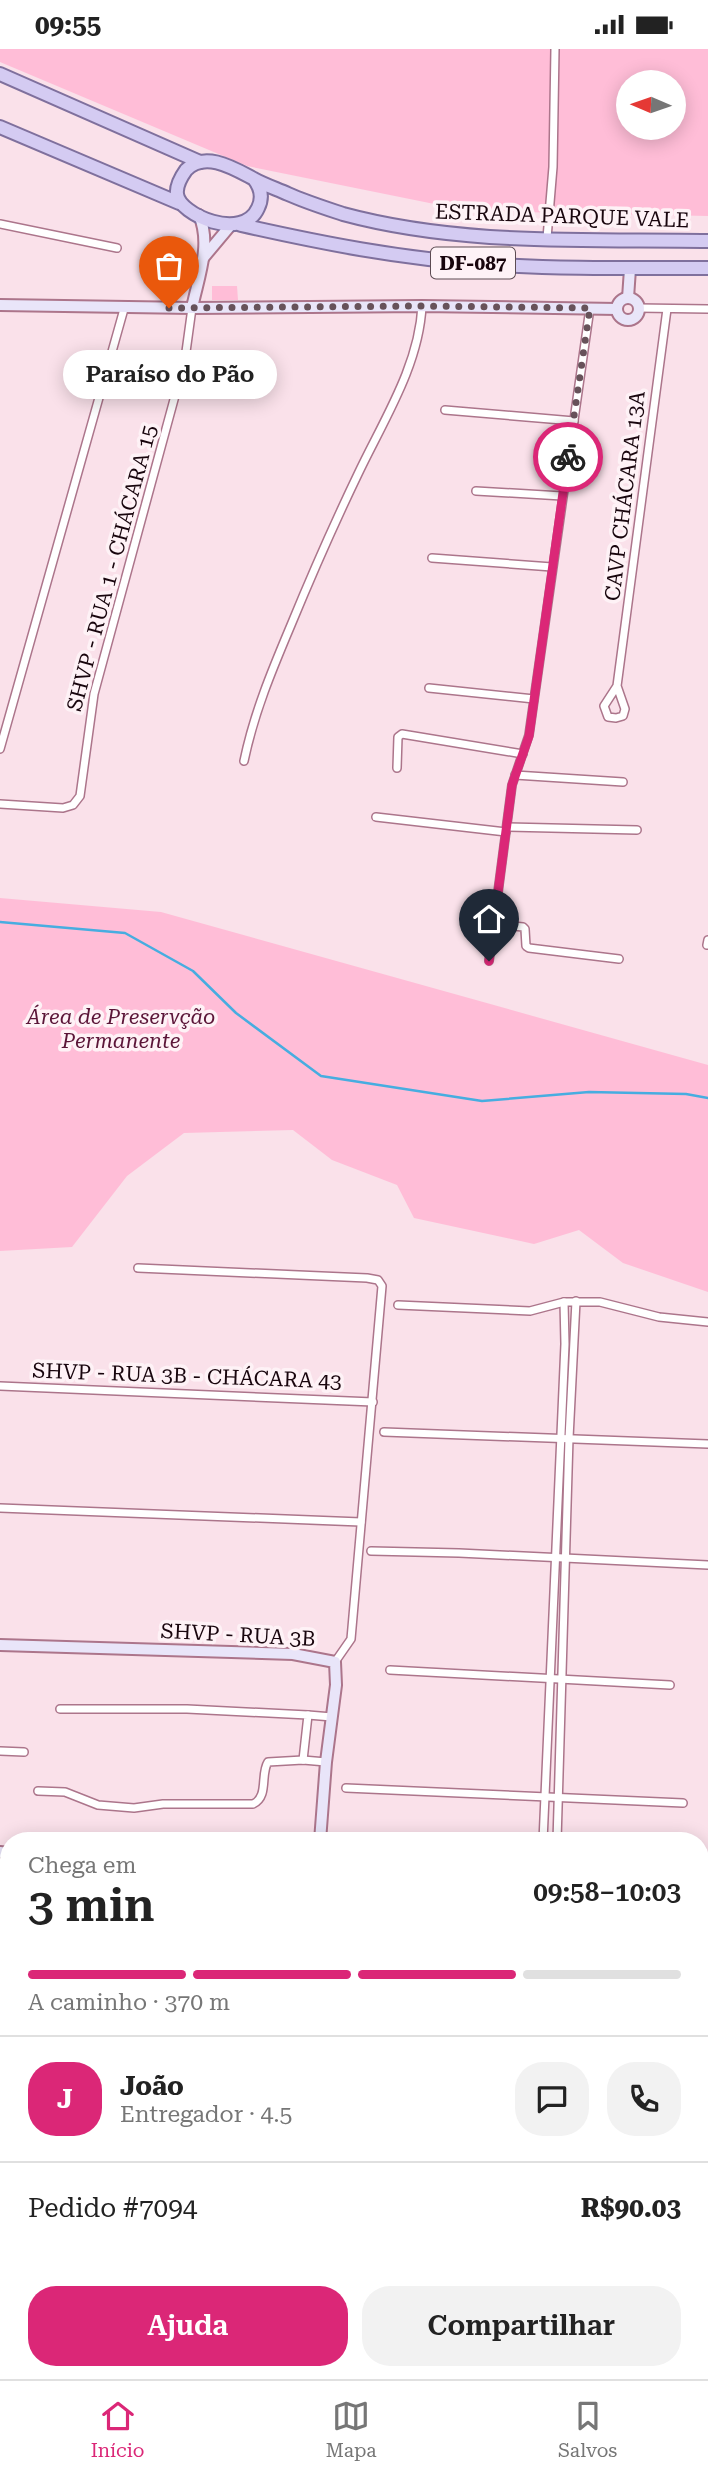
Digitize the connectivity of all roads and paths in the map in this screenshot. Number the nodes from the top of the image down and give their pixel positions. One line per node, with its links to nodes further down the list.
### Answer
1 (555, 49): 10 (street)
2 (0, 74): 4 (main road, DF-087)
3 (0, 127): 6 (main road, DF-087)
4 (200, 162): 5 (main road, DF-087); 6 (main road)
5 (254, 179): 8 (main road); 10 (main road, ESTRADA PARQUE VALE / DF-087)
6 (179, 203): 7 (main road, DF-087)
7 (199, 215): 8 (main road, DF-087); 13 (street)
8 (236, 225): 13 (street); 15 (main road, DF-087)
9 (3, 226): 12 (street)
10 (547, 239): 11 (main road, ESTRADA PARQUE VALE / DF-087)
11 (708, 241)
12 (117, 248)
13 (202, 259): 19 (street)
14 (708, 268): 15 (main road, DF-087)
15 (630, 269): 16 (street)
16 (628, 298): 21 (street); 23 (street)
17 (0, 305): 22 (street)
18 (422, 306): 19 (street); 20 (street); 37 (street)
19 (192, 308): 22 (street); 41 (street, SHVP - RUA 1 - CHÁCARA 15)
20 (590, 308): 23 (street); 27 (street)
21 (638, 308): 23 (street); 24 (street)
22 (124, 309): 35 (street)
23 (617, 309)
24 (667, 309): 25 (street); 32 (street, CAVP CHÁCARA 13A)
25 (708, 309)
26 (445, 410): 27 (street)
27 (574, 421): 29 (street)
28 (476, 491): 29 (street)
29 (562, 496): 31 (street)
30 (432, 558): 31 (street)
31 (552, 567): 34 (street)
32 (617, 686)
33 (429, 688): 34 (street)
34 (534, 699): 36 (street)
35 (0, 749)
36 (523, 754): 38 (street); 39 (street)
37 (244, 761)
38 (397, 768)
39 (515, 775): 40 (street); 43 (street)
40 (623, 782)
41 (0, 804)
42 (376, 817): 43 (street)
43 (506, 830): 44 (street); 45 (street)
44 (637, 830)
45 (493, 924): 48 (street); 49 (street)
46 (708, 940): 47 (street)
47 (707, 946)
48 (619, 959)
49 (489, 961)
50 (138, 1268): 56 (street)
51 (576, 1301): 52 (street); 54 (street); 59 (street)
52 (564, 1302): 53 (street); 58 (street)
53 (398, 1305)
54 (708, 1322)
55 (0, 1386): 56 (street, SHVP - RUA 3B - CHÁCARA 43)
56 (373, 1402): 62 (street)
57 (384, 1432): 58 (street)
58 (559, 1438): 59 (street); 64 (street)
59 (569, 1438): 60 (street); 65 (street)
60 (708, 1444)
61 (0, 1508): 62 (street)
62 (361, 1522): 68 (street)
63 (371, 1552): 64 (street)
64 (555, 1557): 65 (street); 70 (street)
65 (566, 1558): 66 (street); 71 (street)
66 (708, 1565)
67 (0, 1645): 68 (street, SHVP - RUA 3B)
68 (335, 1662): 75 (street, SHVP - RUA 3B)
69 (390, 1670): 70 (street)
70 (550, 1677): 71 (street); 82 (street)
71 (562, 1678): 72 (street); 83 (street)
72 (670, 1685)
73 (60, 1709): 74 (street)
74 (308, 1715): 75 (street); 78 (street)
75 (332, 1717): 79 (street, SHVP - RUA 3B)
76 (0, 1751): 77 (street)
77 (23, 1752)
78 (303, 1760): 79 (street); 81 (street)
79 (326, 1762): 87 (street, SHVP - RUA 3B)
80 (345, 1788): 82 (street)
81 (38, 1791)
82 (545, 1796): 83 (street); 85 (street)
83 (556, 1797): 84 (street); 86 (street)
84 (683, 1803)
85 (544, 1828): 86 (street); 88 (street)
86 (557, 1829)
87 (321, 1832)
88 (543, 1832)

